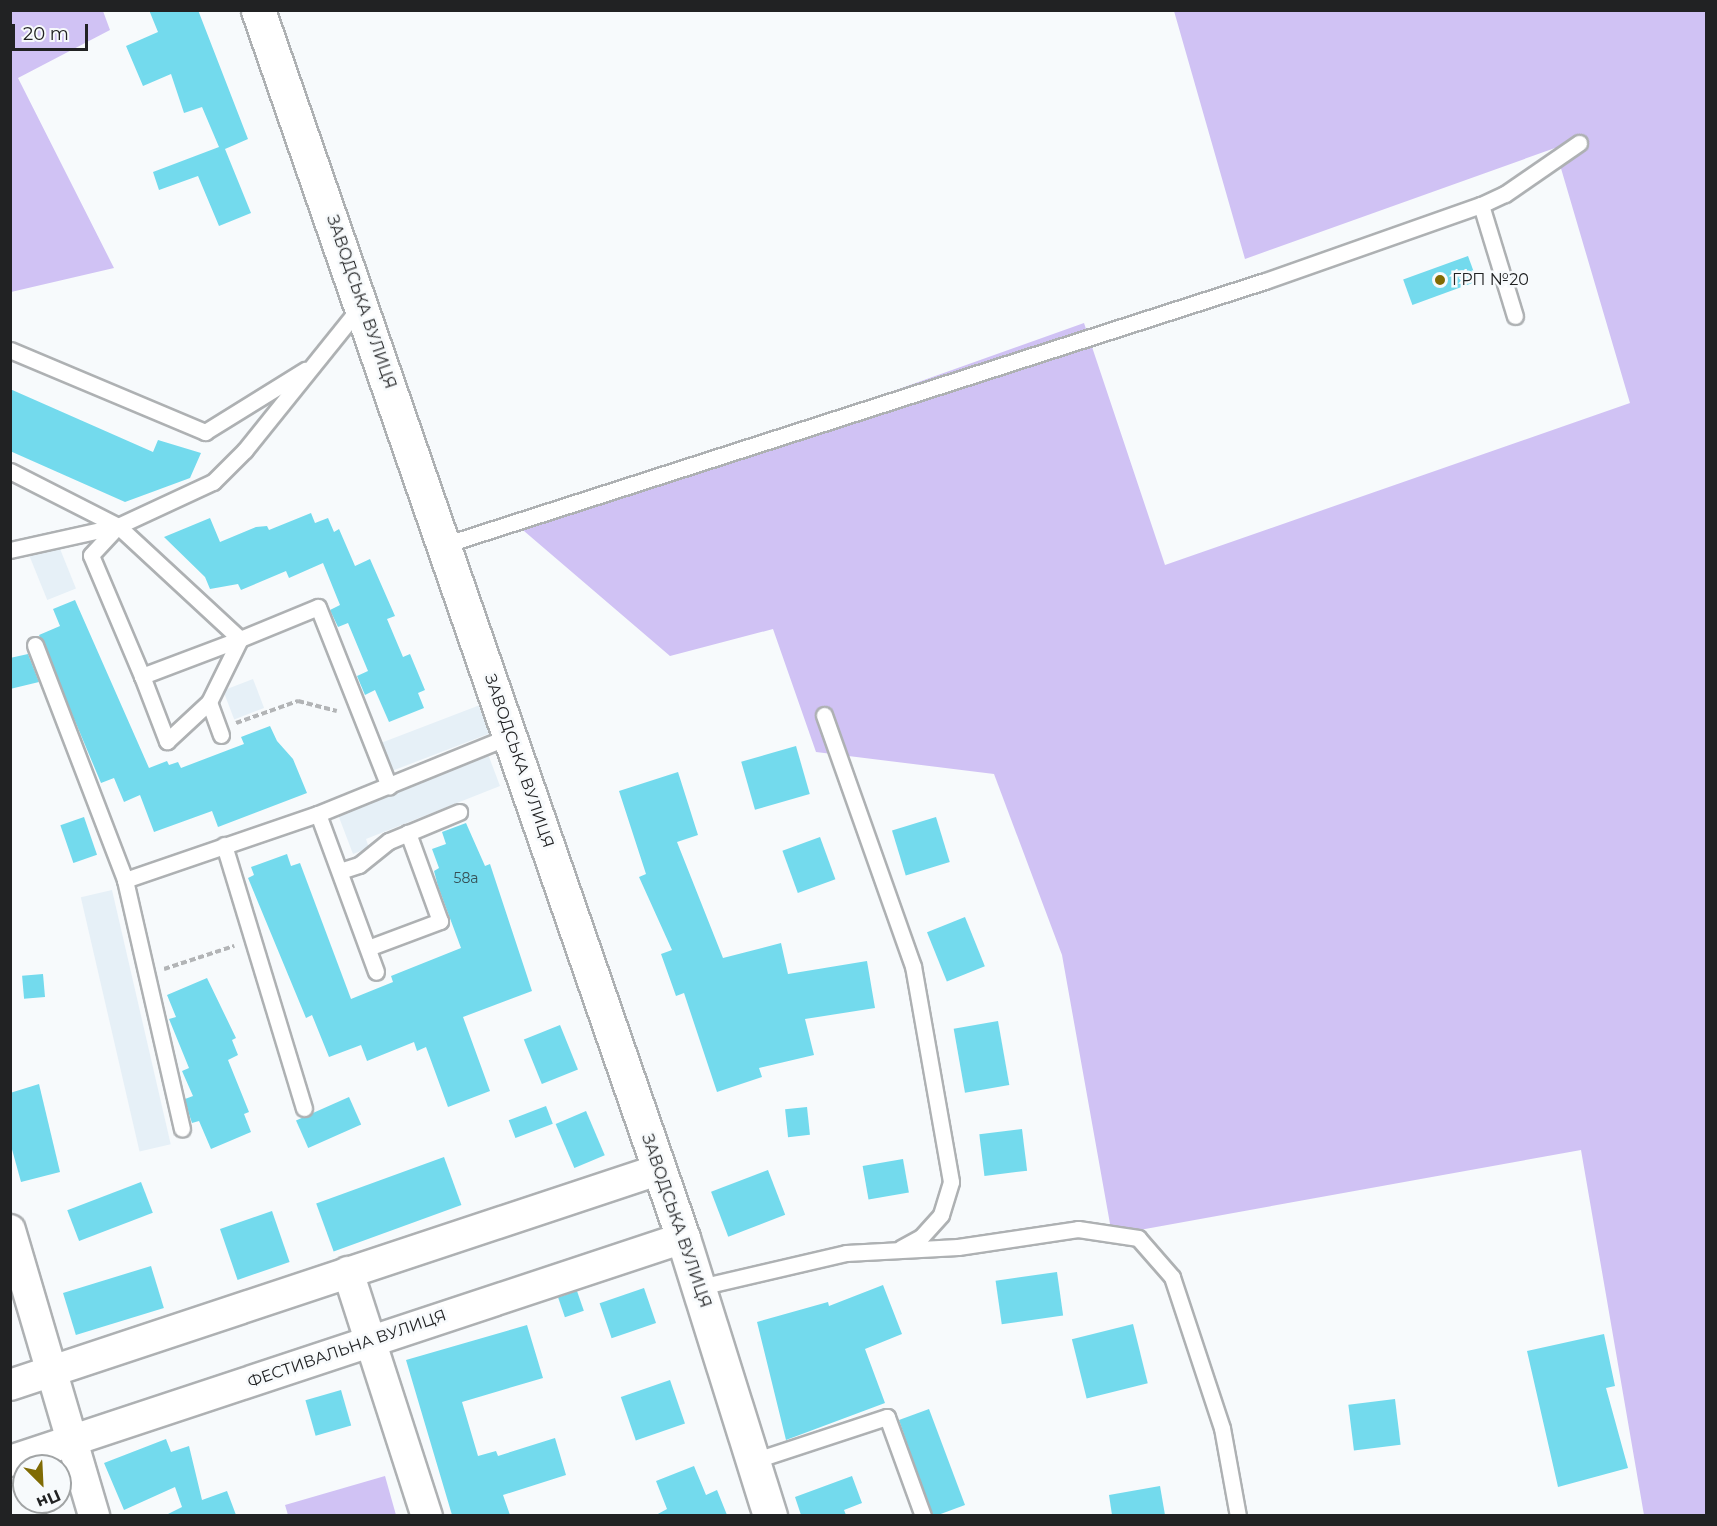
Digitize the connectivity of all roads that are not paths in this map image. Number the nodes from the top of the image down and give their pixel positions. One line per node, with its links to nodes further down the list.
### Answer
1 (258, 10): 4 (main road, ЗАВОДСЬКА ВУЛИЦЯ)
2 (1580, 143): 3 (lane)
3 (1481, 205): 5 (lane); 10 (lane)
4 (362, 304): 7 (lane); 10 (main road, ЗАВОДСЬКА ВУЛИЦЯ)
5 (1515, 316)
6 (10, 350): 7 (lane)
7 (315, 363): 9 (lane)
8 (10, 471): 9 (lane)
9 (118, 526): 11 (lane); 12 (lane); 14 (lane)
10 (444, 545): 18 (main road, ЗАВОДСЬКА ВУЛИЦЯ)
11 (10, 550)
12 (240, 639): 14 (lane); 15 (lane); 19 (lane)
13 (35, 645): 25 (lane)
14 (142, 676): 15 (lane)
15 (209, 702): 17 (lane)
16 (824, 715): 33 (lane)
17 (220, 732)
18 (510, 736): 19 (lane); 30 (main road, ЗАВОДСЬКА ВУЛИЦЯ)
19 (389, 786): 21 (lane)
20 (459, 812): 22 (lane)
21 (318, 814): 23 (lane); 24 (lane)
22 (408, 833): 24 (lane); 26 (lane)
23 (224, 845): 25 (lane); 28 (lane)
24 (340, 870): 26 (lane)
25 (125, 880): 29 (lane)
26 (368, 948): 27 (lane)
27 (376, 972)
28 (304, 1108)
29 (182, 1129)
30 (658, 1170): 32 (main road, ЗАВОДСЬКА ВУЛИЦЯ); 34 (street)
31 (10, 1230): 37 (street)
32 (683, 1238): 35 (main road, ЗАВОДСЬКА ВУЛИЦЯ); 36 (street, ФЕСТИВАЛЬНА ВУЛИЦЯ)
33 (886, 1252): 35 (lane); 46 (lane)
34 (348, 1272): 36 (street); 37 (street)
35 (700, 1287): 41 (main road, ЗАВОДСЬКА ВУЛИЦЯ)
36 (371, 1340): 39 (street, ФЕСТИВАЛЬНА ВУЛИЦЯ); 43 (street)
37 (52, 1372): 38 (street); 39 (street)
38 (10, 1385)
39 (74, 1441): 40 (street, ФЕСТИВАЛЬНА ВУЛИЦЯ); 42 (street)
40 (10, 1461)
41 (753, 1461): 44 (main road, ЗАВОДСЬКА ВУЛИЦЯ); 45 (lane)
42 (94, 1515)
43 (427, 1515)
44 (770, 1515)
45 (923, 1515)
46 (1238, 1515)

